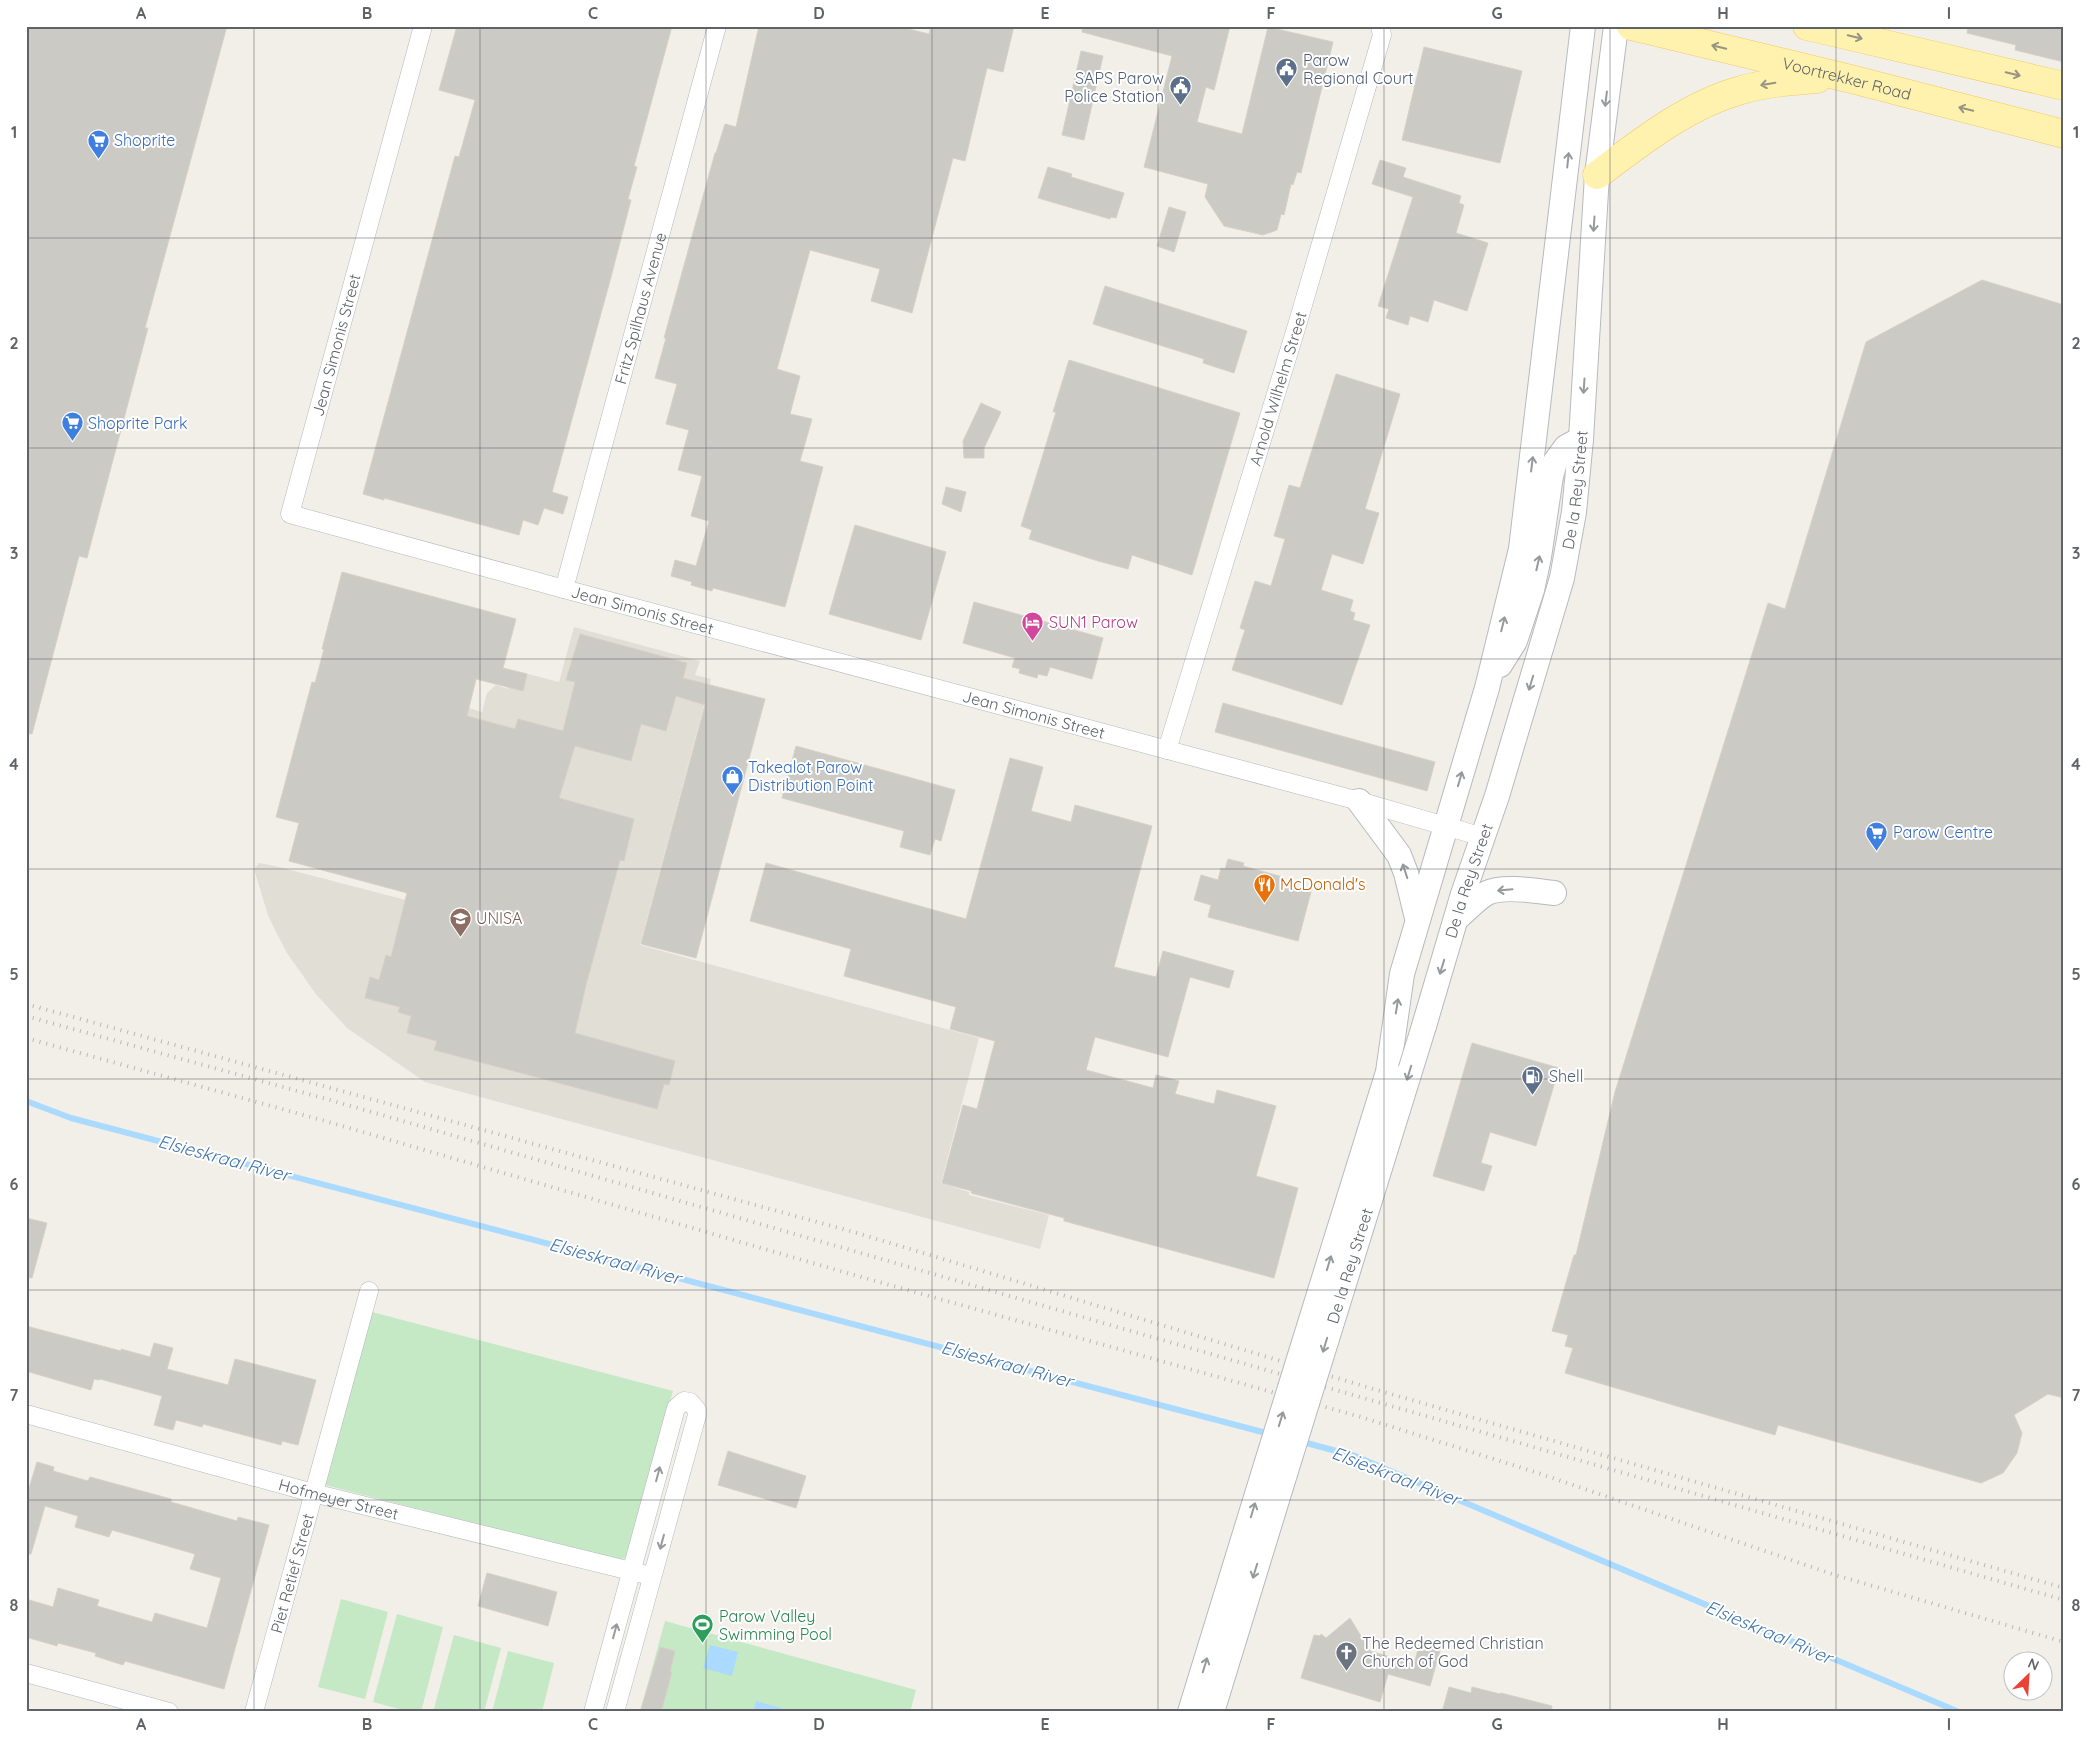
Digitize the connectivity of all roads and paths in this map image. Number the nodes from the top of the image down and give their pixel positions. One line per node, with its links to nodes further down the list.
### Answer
1 (423, 26): 13 (street, Jean Simonis Street)
2 (717, 26): 13 (street, Fritz Spilhaus Avenue)
3 (1380, 26): 15 (street, Arnold Wilhelm Street)
4 (1583, 26): 14 (main road, De la Rey Street, one-way to 4)
5 (1616, 26): 11 (main road, De la Rey Street, one-way to 11)
6 (1630, 26): 8 (main road, Voortrekker Road, one-way to 6)
7 (1807, 26): 9 (main road, one-way to 9)
8 (1851, 79): 10 (main road, Voortrekker Road, one-way to 8); 11 (main road, one-way to 11)
9 (2064, 86)
10 (2064, 134)
11 (1597, 175): 12 (main road, De la Rey Street, one-way to 12)
12 (1581, 439): 14 (main road, one-way to 12); 18 (main road, De la Rey Street, one-way to 18)
13 (564, 589): 15 (street, Jean Simonis Street)
14 (1486, 688): 17 (main road, De la Rey Street, one-way to 14)
15 (1166, 750): 16 (street, Jean Simonis Street)
16 (1358, 801): 17 (street, Jean Simonis Street); 20 (main road, one-way to 16)
17 (1446, 826): 18 (street, Jean Simonis Street); 20 (main road, De la Rey Street)
18 (1483, 837): 21 (main road, De la Rey Street)
19 (1554, 893): 21 (main road, one-way to 21)
20 (1417, 918): 24 (main road, De la Rey Street, one-way to 20, bridge)
21 (1457, 918): 24 (main road, De la Rey Street, one-way to 24, bridge)
22 (369, 1291): 25 (street, Piet Retief Street)
23 (26, 1414): 25 (street, Hofmeyer Street)
24 (1275, 1470): 35 (main road, De la Rey Street, one-way to 24); 36 (main road, De la Rey Street, one-way to 36)
25 (313, 1493): 26 (street, Hofmeyer Street); 32 (street, Piet Retief Street)
26 (632, 1571): 27 (street, Hofmeyer Street); 27 (street, one-way to 27); 28 (street, one-way to 26)
27 (652, 1576): 29 (street)
28 (609, 1652): 29 (street); 33 (street)
29 (630, 1658): 34 (street)
30 (26, 1673): 31 (street)
31 (169, 1712)
32 (254, 1712)
33 (593, 1712)
34 (615, 1712)
35 (1190, 1712)
36 (1212, 1712)

